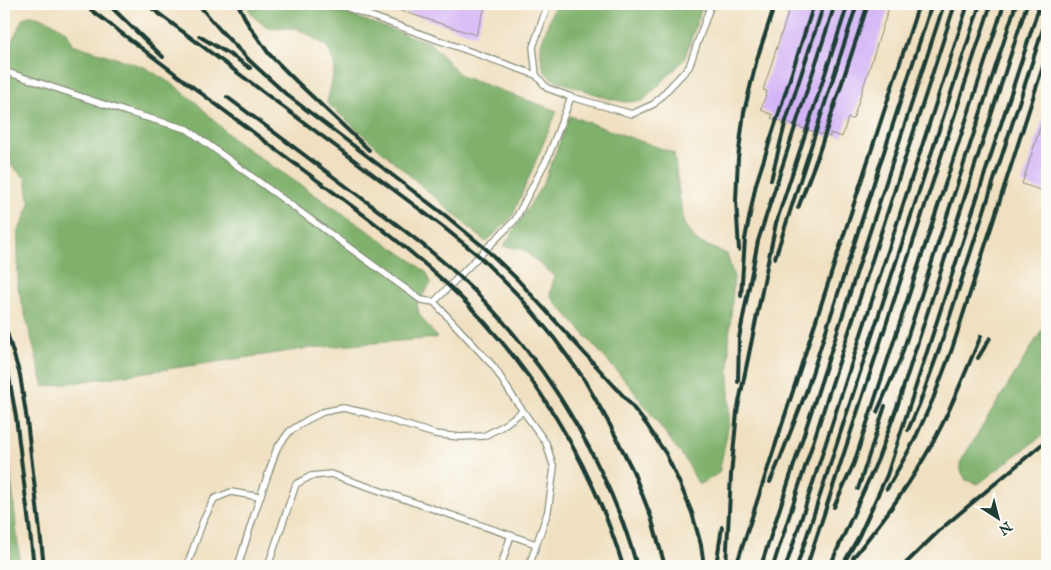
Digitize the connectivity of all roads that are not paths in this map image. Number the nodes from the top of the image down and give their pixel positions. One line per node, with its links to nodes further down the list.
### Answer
1 (337, 4): 5 (lane)
2 (548, 4): 5 (lane)
3 (711, 4): 6 (lane)
4 (4, 71): 7 (lane)
5 (536, 75): 6 (lane)
6 (571, 97): 7 (lane)
7 (434, 302): 8 (lane)
8 (523, 411): 9 (lane); 11 (lane)
9 (260, 496): 12 (lane); 13 (lane)
10 (511, 535): 11 (lane); 14 (lane); 15 (lane)
11 (536, 544): 16 (lane)
12 (187, 566)
13 (238, 566)
14 (268, 566)
15 (501, 566)
16 (529, 566)

